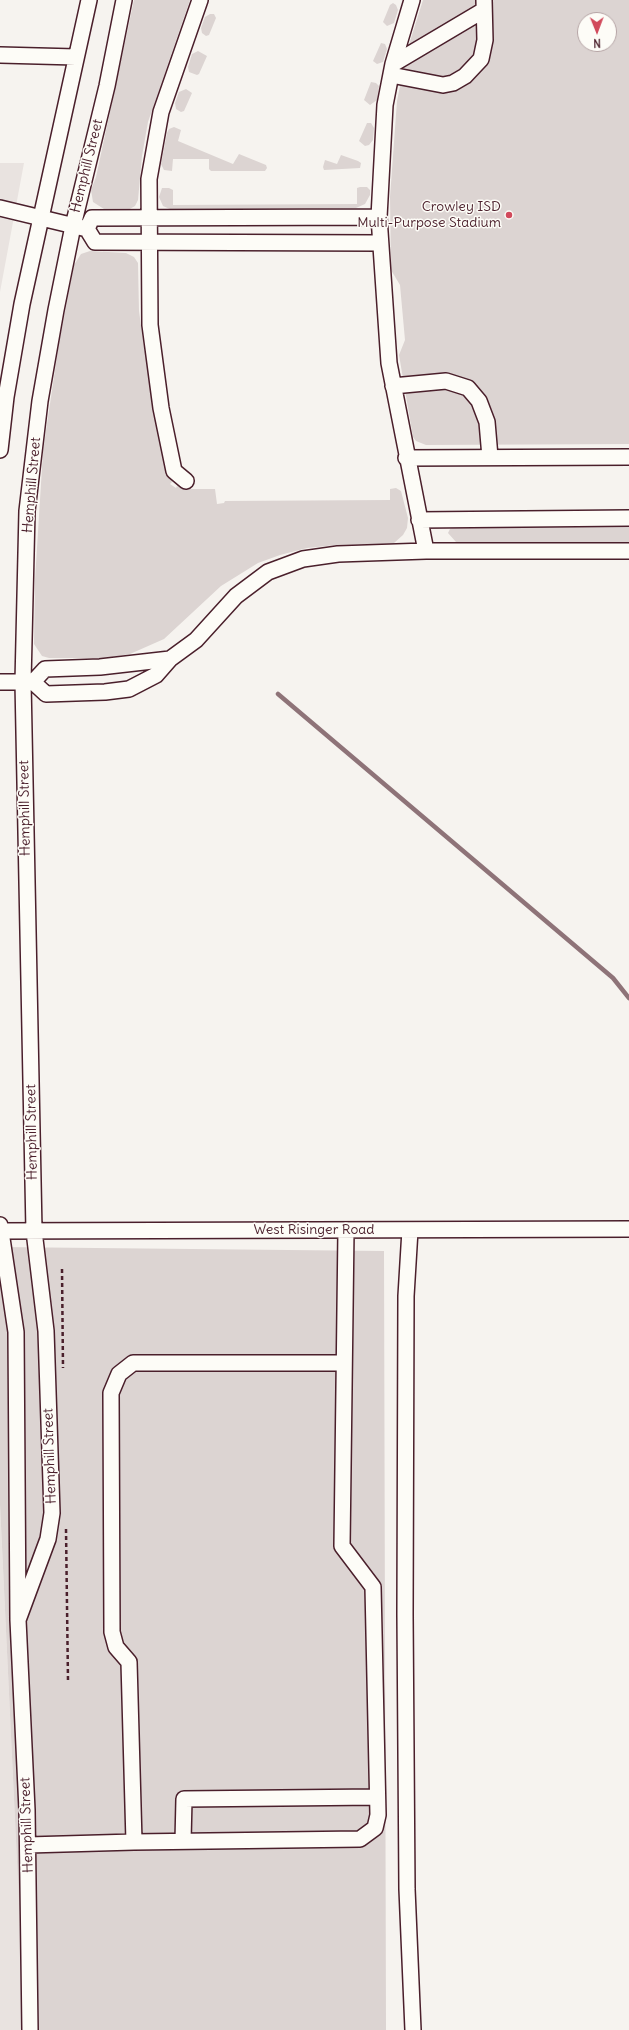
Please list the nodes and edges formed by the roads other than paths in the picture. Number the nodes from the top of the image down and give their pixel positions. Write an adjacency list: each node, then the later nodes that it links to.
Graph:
1 (89, 0): 7 (street)
2 (124, 0): 13 (street, Hemphill Street)
3 (200, 0): 12 (street)
4 (412, 0): 8 (street)
5 (484, 5): 8 (street); 8 (street)
6 (0, 55): 7 (street)
7 (76, 57): 11 (street)
8 (392, 70): 10 (street)
9 (0, 208): 11 (street)
10 (379, 217): 12 (street); 14 (street)
11 (39, 218): 13 (street); 17 (street)
12 (148, 218): 13 (street); 15 (street)
13 (80, 227): 15 (street); 28 (street, Hemphill Street)
14 (379, 243): 15 (street); 16 (street)
15 (150, 244): 21 (street)
16 (393, 386): 19 (street); 20 (street)
17 (0, 450)
18 (629, 457): 20 (street)
19 (406, 458): 20 (street); 23 (street)
20 (490, 458)
21 (186, 481)
22 (629, 518): 23 (street)
23 (419, 520): 24 (street)
24 (426, 551): 25 (street); 26 (street)
25 (629, 551)
26 (170, 659): 28 (street); 28 (street)
27 (0, 682): 28 (street)
28 (28, 682): 31 (street, Hemphill Street)
29 (0, 1226): 34 (street, Hemphill Street)
30 (629, 1229): 33 (street, West Risinger Road)
31 (34, 1230): 32 (street, West Risinger Road); 34 (street, West Risinger Road); 36 (street, Hemphill Street)
32 (346, 1230): 33 (street, West Risinger Road); 35 (street)
33 (410, 1230): 42 (street)
34 (0, 1231): 36 (street, Hemphill Street)
35 (344, 1363): 37 (street); 39 (street)
36 (18, 1620): 40 (street, Hemphill Street)
37 (377, 1797): 38 (street); 38 (street)
38 (183, 1841): 39 (street)
39 (134, 1842): 40 (street)
40 (28, 1845): 41 (street, Hemphill Street)
41 (30, 2030)
42 (413, 2030)

